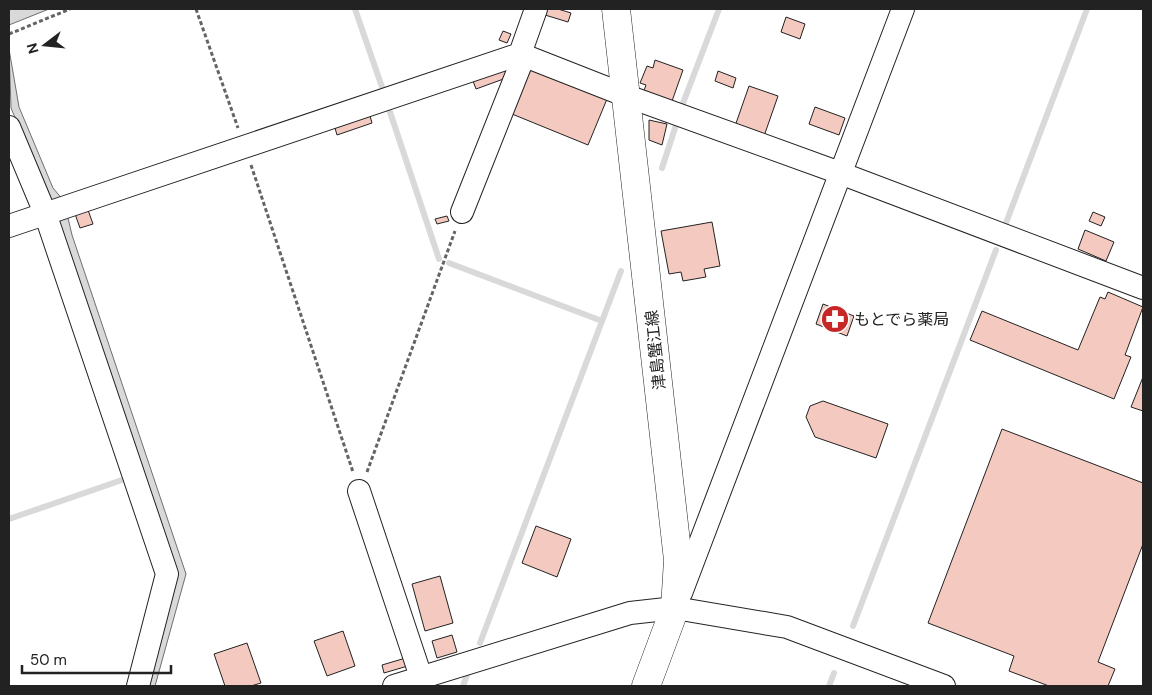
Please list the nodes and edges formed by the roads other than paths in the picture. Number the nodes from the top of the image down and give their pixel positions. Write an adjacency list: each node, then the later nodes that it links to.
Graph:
1 (536, 9): 4 (street)
2 (616, 9): 5 (main road, 津島蟹江線)
3 (903, 9): 7 (street)
4 (520, 54): 5 (street); 8 (street); 9 (street)
5 (627, 96): 7 (street); 13 (main road, 津島蟹江線)
6 (9, 127): 9 (street)
7 (840, 173): 11 (street); 13 (street)
8 (462, 212)
9 (48, 213): 10 (street); 15 (street)
10 (9, 226)
11 (1143, 288)
12 (359, 491): 14 (street)
13 (675, 608): 14 (street); 17 (main road, 津島蟹江線); 18 (street)
14 (421, 677): 16 (street)
15 (138, 686)
16 (394, 686)
17 (646, 686)
18 (944, 686)

